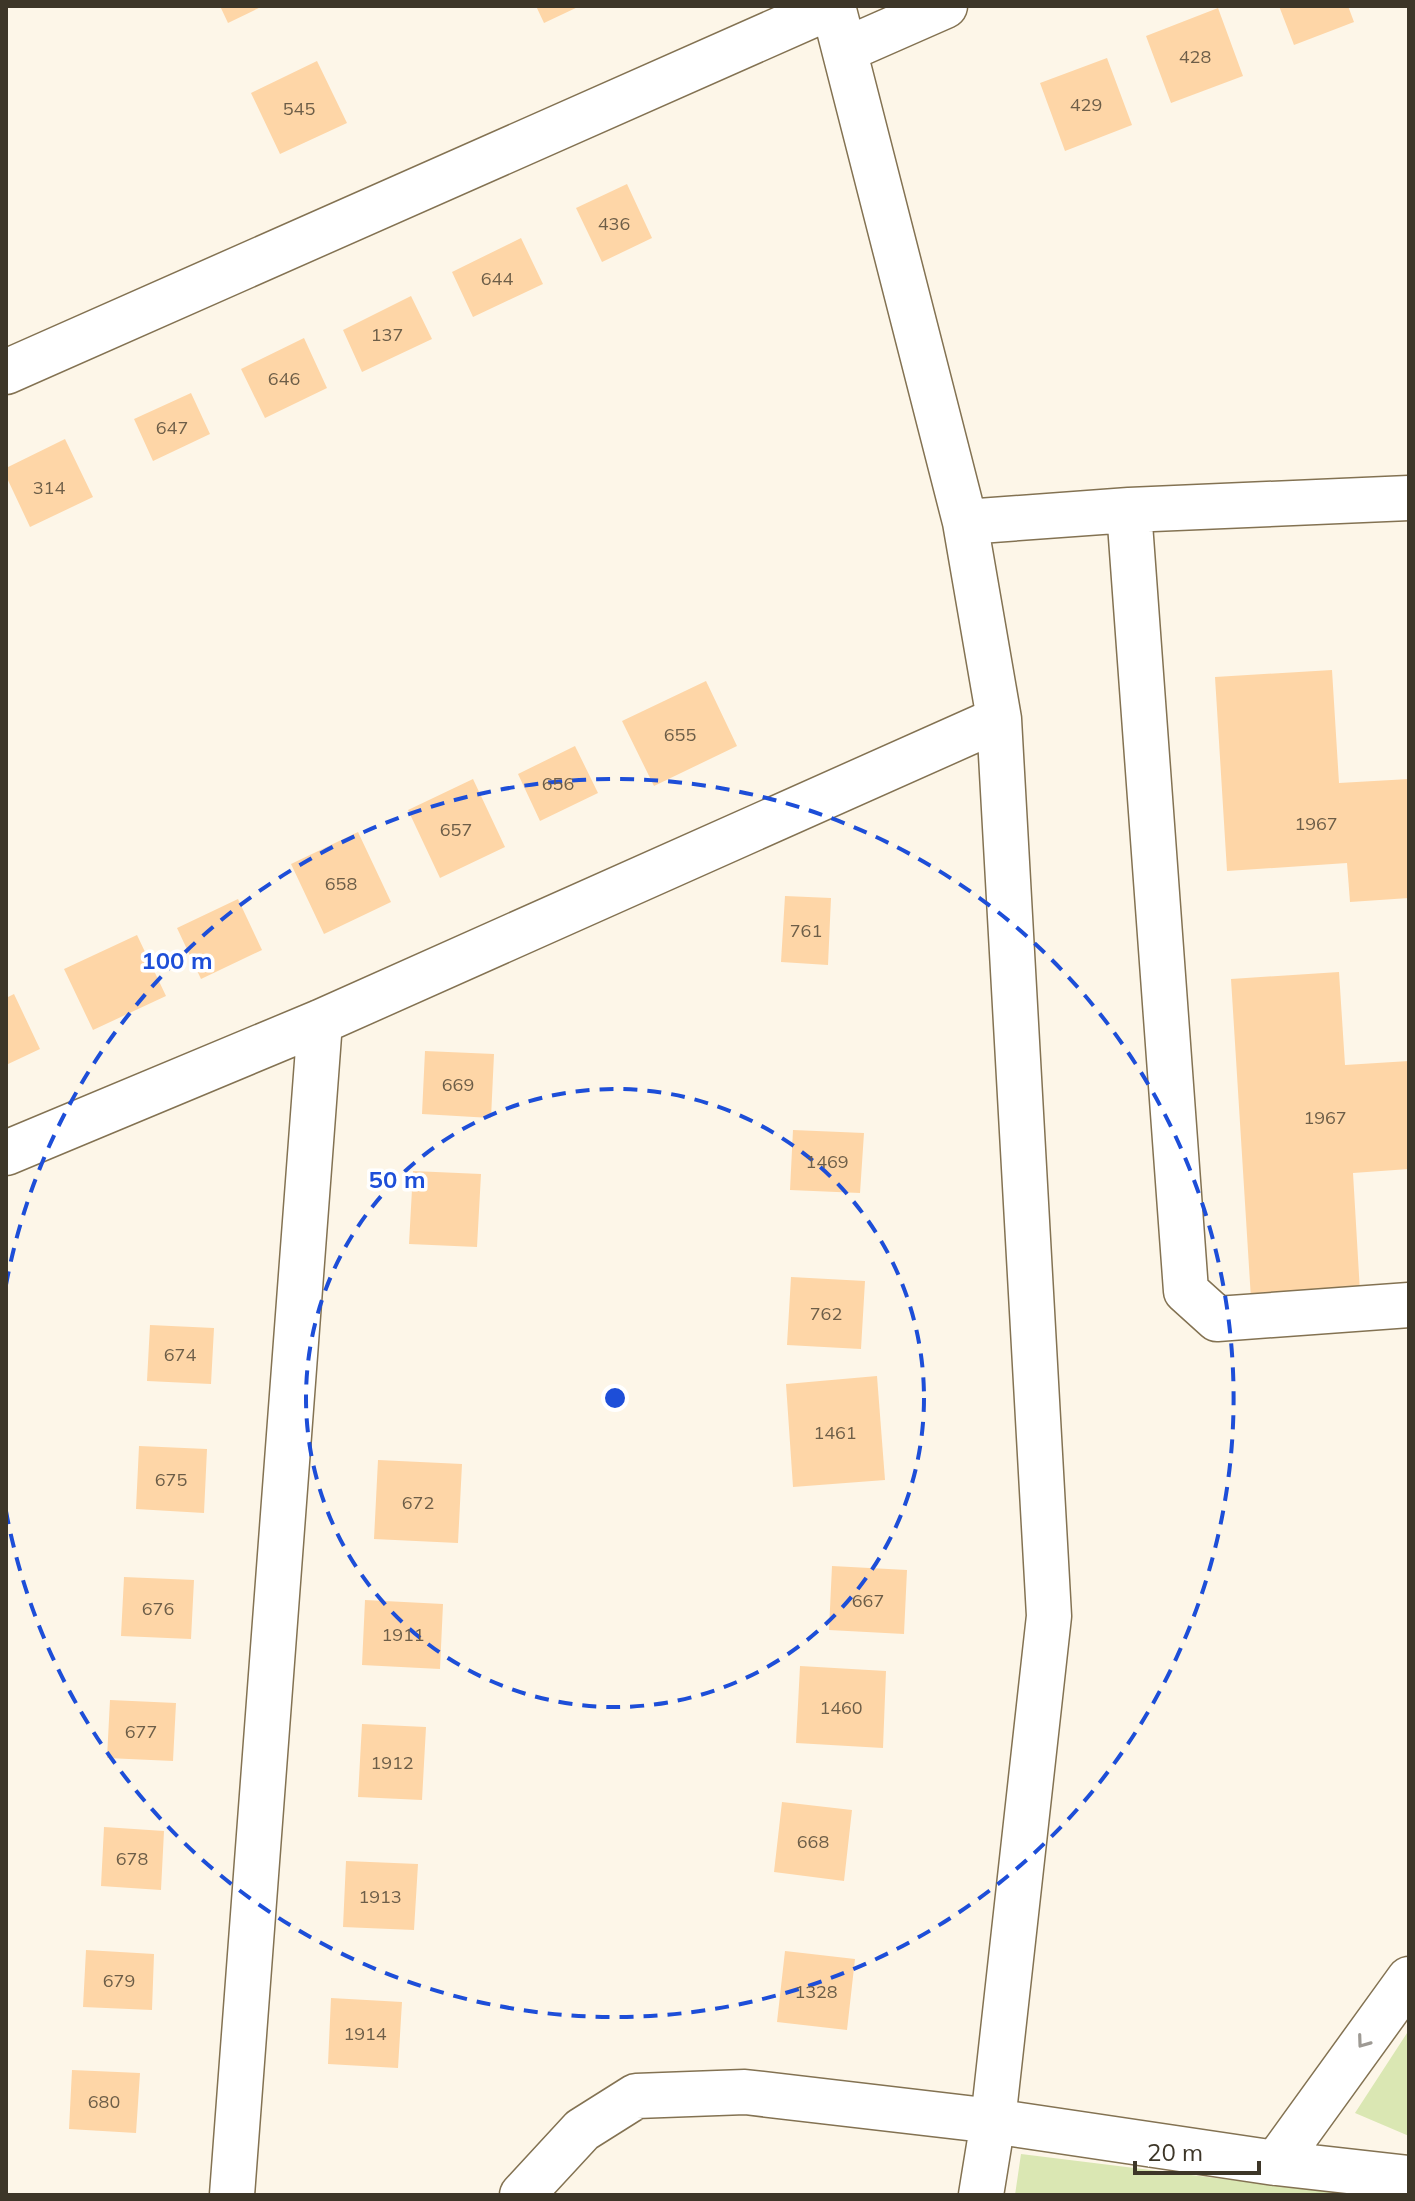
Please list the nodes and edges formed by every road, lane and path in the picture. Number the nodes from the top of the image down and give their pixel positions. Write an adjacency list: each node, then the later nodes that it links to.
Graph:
1 (833, 6): 3 (street); 4 (street)
2 (945, 6): 3 (street)
3 (845, 50): 7 (street)
4 (6, 372)
5 (1409, 498): 6 (street)
6 (1129, 510): 7 (street); 11 (street)
7 (965, 522): 8 (street)
8 (999, 719): 9 (street); 13 (street)
9 (320, 1022): 10 (street); 16 (street)
10 (6, 1153)
11 (1409, 1305)
12 (1409, 1979): 14 (street, one-way to 14)
13 (993, 2121): 14 (street); 17 (street); 18 (street)
14 (1276, 2163): 15 (street)
15 (1409, 2178)
16 (232, 2195)
17 (522, 2195)
18 (981, 2195)

